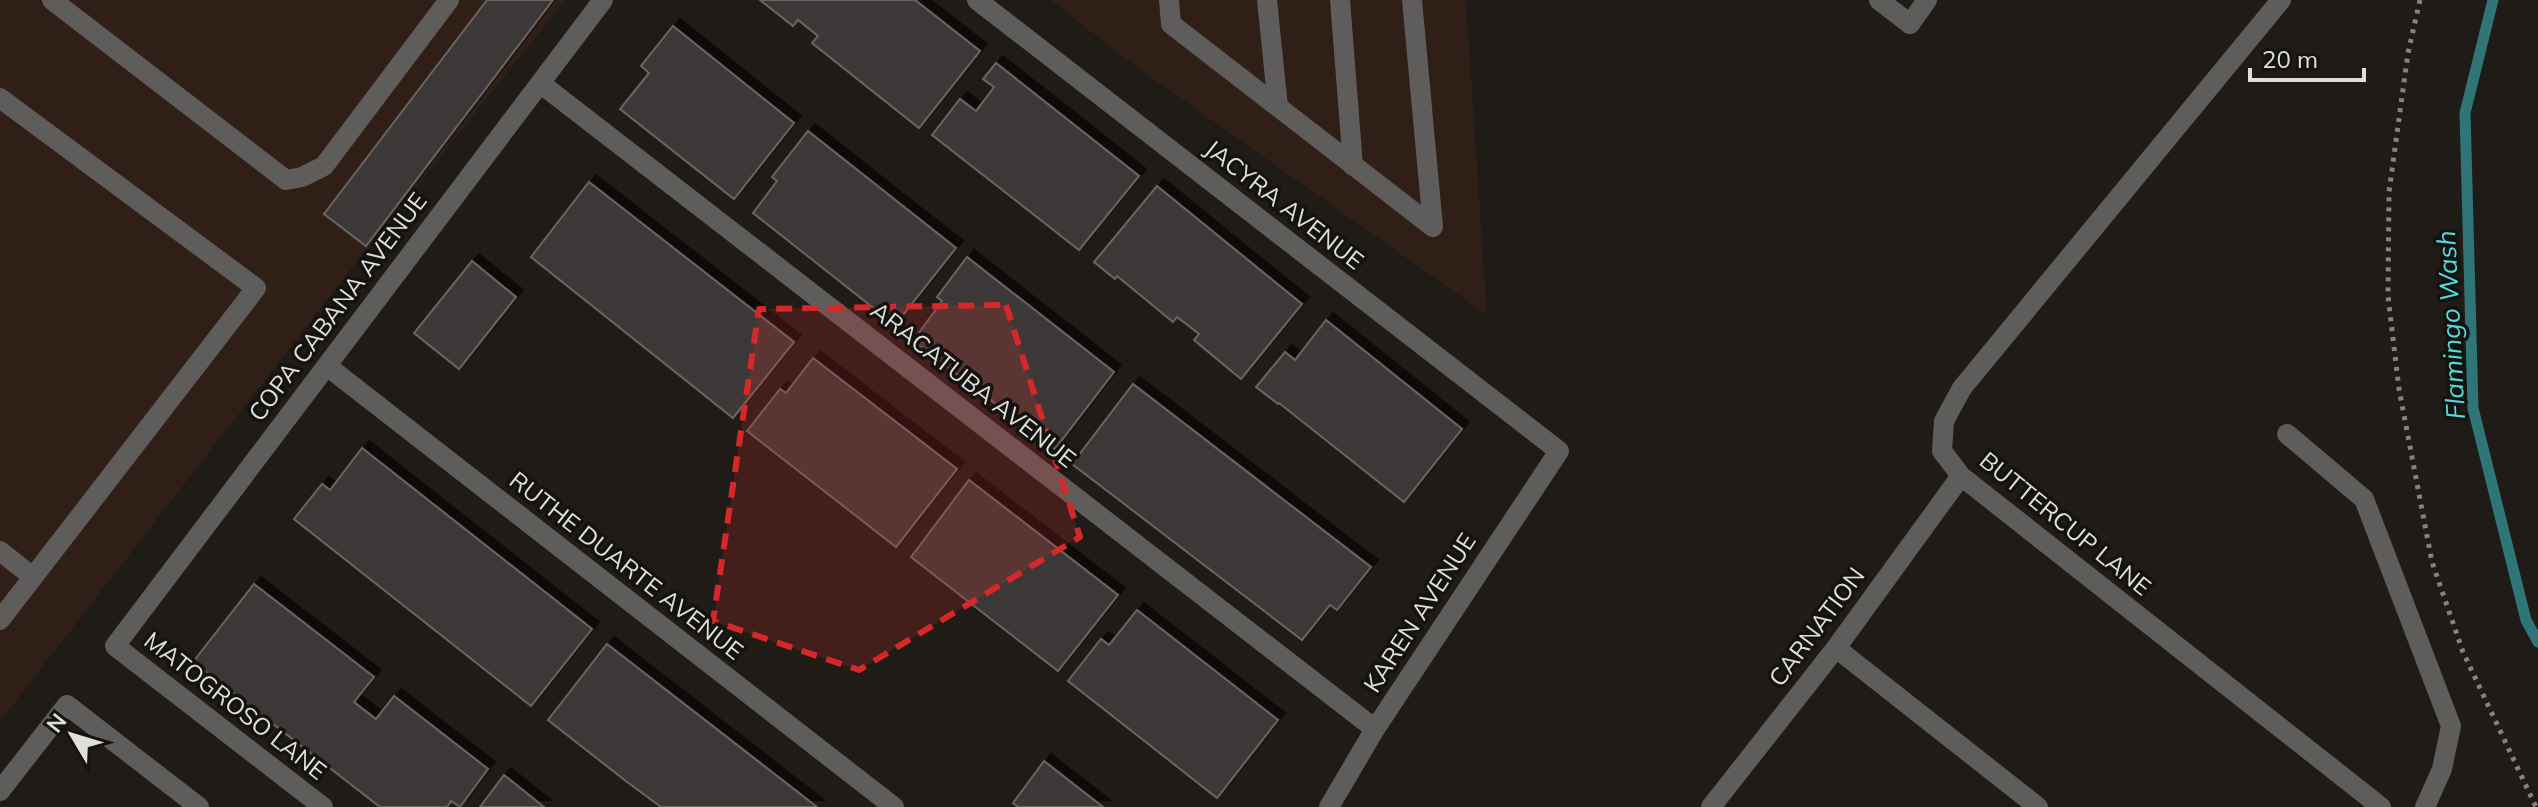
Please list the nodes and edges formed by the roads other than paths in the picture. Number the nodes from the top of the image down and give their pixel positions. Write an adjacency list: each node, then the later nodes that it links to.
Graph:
1 (52, 0): 2 (street)
2 (449, 0)
3 (603, 0): 12 (street, COPA CABANA AVENUE)
4 (977, 0): 18 (street, JACYRA AVENUE)
5 (1169, 0): 14 (street)
6 (1267, 0): 14 (street)
7 (1340, 0): 15 (street)
8 (1412, 0): 15 (street)
9 (1879, 0): 10 (street)
10 (1927, 0)
11 (2281, 0): 19 (street, BUTTERCUP LANE)
12 (540, 83): 16 (street, COPA CABANA AVENUE); 25 (street, ARACATUBA AVENUE)
13 (0, 98): 21 (street)
14 (1278, 107): 15 (street)
15 (1353, 166)
16 (327, 366): 23 (street, COPA CABANA AVENUE); 29 (street, RUTHE DUARTE AVENUE)
17 (2287, 434): 34 (street)
18 (1559, 451): 25 (street, KAREN AVENUE)
19 (1961, 476): 24 (street, CARNATION); 33 (street, BUTTERCUP LANE)
20 (0, 551): 21 (street)
21 (33, 577): 22 (street)
22 (0, 620)
23 (115, 646): 28 (street, MATOGROSO LANE)
24 (1836, 648): 31 (street, CARNATION); 32 (street)
25 (1375, 729): 30 (street, KAREN AVENUE)
26 (0, 791): 27 (street)
27 (199, 807)
28 (323, 807)
29 (894, 807)
30 (1329, 807)
31 (1711, 807)
32 (2038, 807)
33 (2381, 807)
34 (2425, 807)

